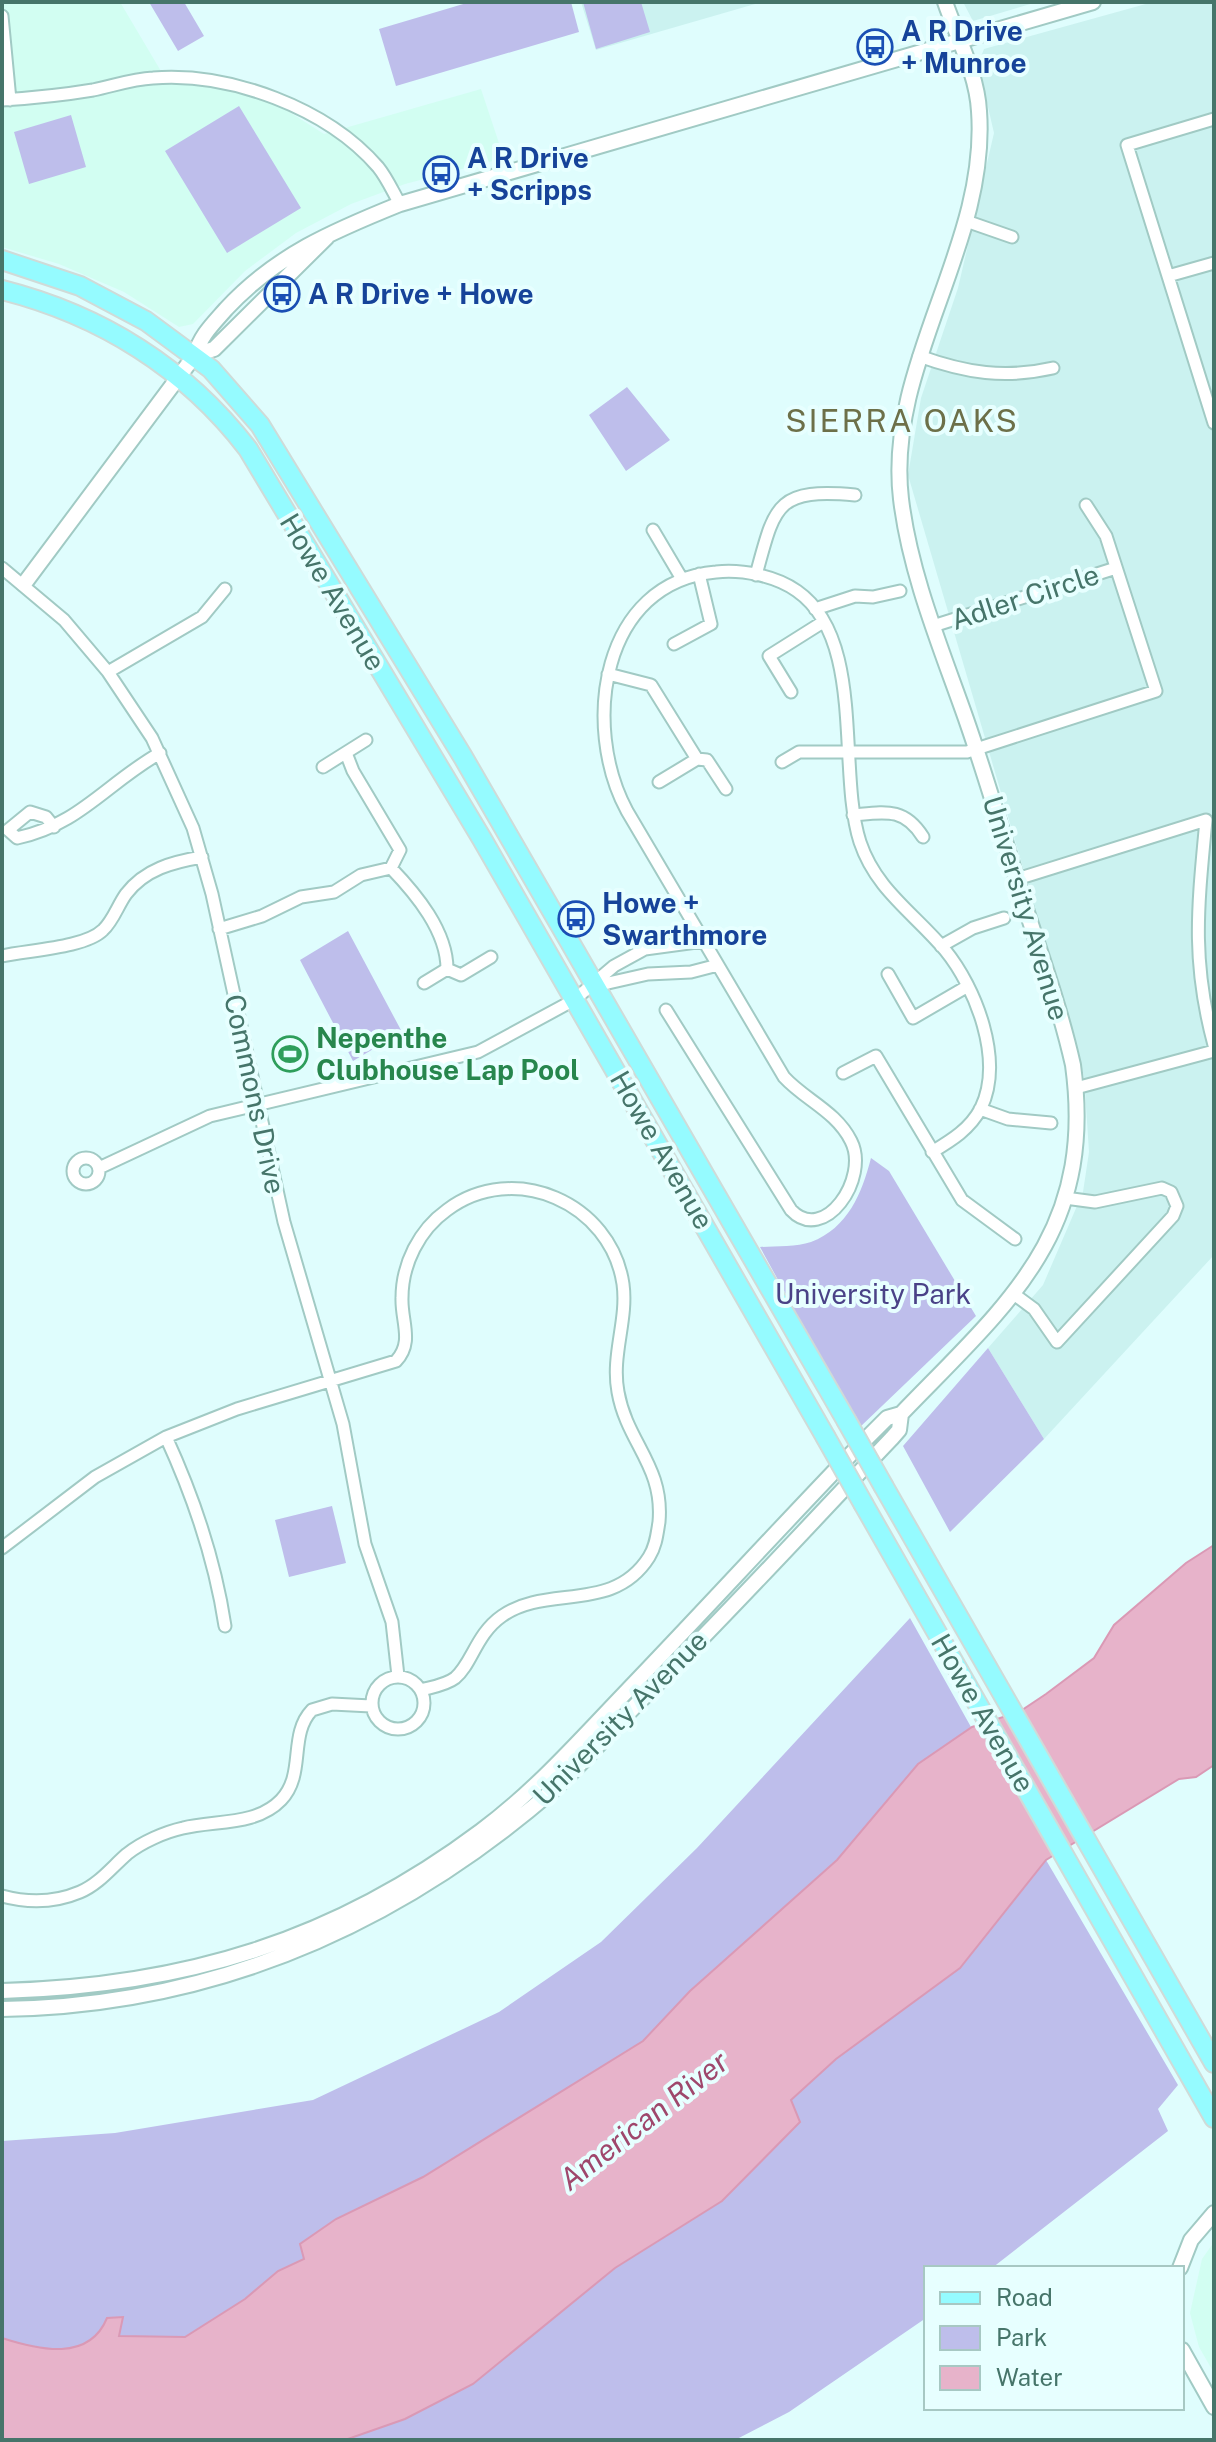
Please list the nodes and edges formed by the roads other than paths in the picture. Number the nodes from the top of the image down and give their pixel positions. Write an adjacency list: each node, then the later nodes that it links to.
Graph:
1 (945, 2): 4 (street, University Avenue)
2 (1093, 2): 4 (street)
3 (2, 16): 5 (street)
4 (958, 42): 7 (street); 8 (street, University Avenue)
5 (6, 100): 7 (street)
6 (1214, 119): 12 (street)
7 (400, 204): 14 (street)
8 (966, 221): 9 (street); 15 (street, University Avenue)
9 (1012, 237)
10 (2, 260): 14 (main road, Howe Avenue)
11 (1214, 263): 12 (street)
12 (1168, 276): 18 (street)
13 (2, 290): 17 (main road, Howe Avenue)
14 (195, 355): 17 (street); 63 (main road, Howe Avenue)
15 (919, 356): 16 (street); 32 (street, University Avenue)
16 (1053, 368)
17 (179, 376): 27 (street); 65 (main road, Howe Avenue)
18 (1214, 423)
19 (855, 495): 25 (street)
20 (1086, 505): 23 (street, Adler Circle)
21 (653, 530): 26 (street)
22 (2, 568): 27 (street, Commons Drive)
23 (1116, 568): 32 (street, Adler Circle); 38 (street, Adler Circle)
24 (699, 574): 25 (street); 26 (street); 33 (street)
25 (756, 575): 30 (street)
26 (682, 579): 35 (street)
27 (24, 584): 34 (street, Commons Drive)
28 (225, 589): 34 (street)
29 (900, 591): 30 (street)
30 (815, 609): 31 (street)
31 (823, 622): 36 (street); 41 (street)
32 (933, 626): 38 (street, University Avenue)
33 (674, 644)
34 (108, 672): 39 (street, Commons Drive)
35 (608, 674): 42 (street); 55 (street)
36 (791, 692)
37 (366, 740): 40 (street)
38 (976, 749): 41 (street); 52 (street, University Avenue)
39 (160, 753): 48 (street); 50 (street, Commons Drive)
40 (346, 753): 44 (street); 51 (street)
41 (848, 753): 43 (street); 47 (street)
42 (697, 759): 45 (street); 46 (street)
43 (782, 762)
44 (323, 767)
45 (659, 782)
46 (726, 789)
47 (853, 815): 49 (street); 56 (street)
48 (54, 827)
49 (923, 837)
50 (202, 857): 54 (street, Commons Drive); 57 (street)
51 (391, 868): 54 (street); 60 (street)
52 (1017, 879): 67 (street); 70 (street, University Avenue)
53 (1004, 918): 56 (street)
54 (219, 929): 71 (street, Commons Drive)
55 (704, 941): 59 (street); 63 (street)
56 (941, 946): 64 (street)
57 (2, 956)
58 (491, 957): 60 (street)
59 (718, 965): 63 (street); 66 (street)
60 (447, 969): 62 (street)
61 (888, 974): 64 (street)
62 (424, 983)
63 (595, 986): 65 (street); 90 (main road, Howe Avenue, bridge)
64 (968, 986): 72 (street)
65 (574, 1000): 71 (street); 91 (main road, Howe Avenue, bridge)
66 (666, 1010)
67 (1214, 1045)
68 (1214, 1051): 70 (street)
69 (843, 1073): 74 (street)
70 (1076, 1088): 76 (street, University Avenue)
71 (258, 1105): 75 (street); 79 (street, Commons Drive)
72 (980, 1109): 73 (street); 74 (street)
73 (1051, 1123)
74 (932, 1152): 77 (street)
75 (99, 1168)
76 (1065, 1198): 78 (street, University Avenue); 78 (street)
77 (1015, 1239)
78 (1015, 1295): 80 (street, University Avenue)
79 (332, 1382): 81 (street); 84 (street, Commons Drive); 85 (street)
80 (901, 1414): 88 (street, University Avenue); 89 (street, University Avenue)
81 (166, 1437): 82 (street); 83 (street)
82 (2, 1548)
83 (225, 1626)
84 (398, 1676): 85 (street); 86 (street)
85 (421, 1690): 86 (street)
86 (371, 1706): 87 (street)
87 (2, 1896)
88 (2, 1991)
89 (2, 2009)
90 (1214, 2063)
91 (1214, 2118)
92 (1214, 2213): 93 (street)
93 (1181, 2266)
94 (1184, 2354): 95 (street)
95 (1214, 2407)

